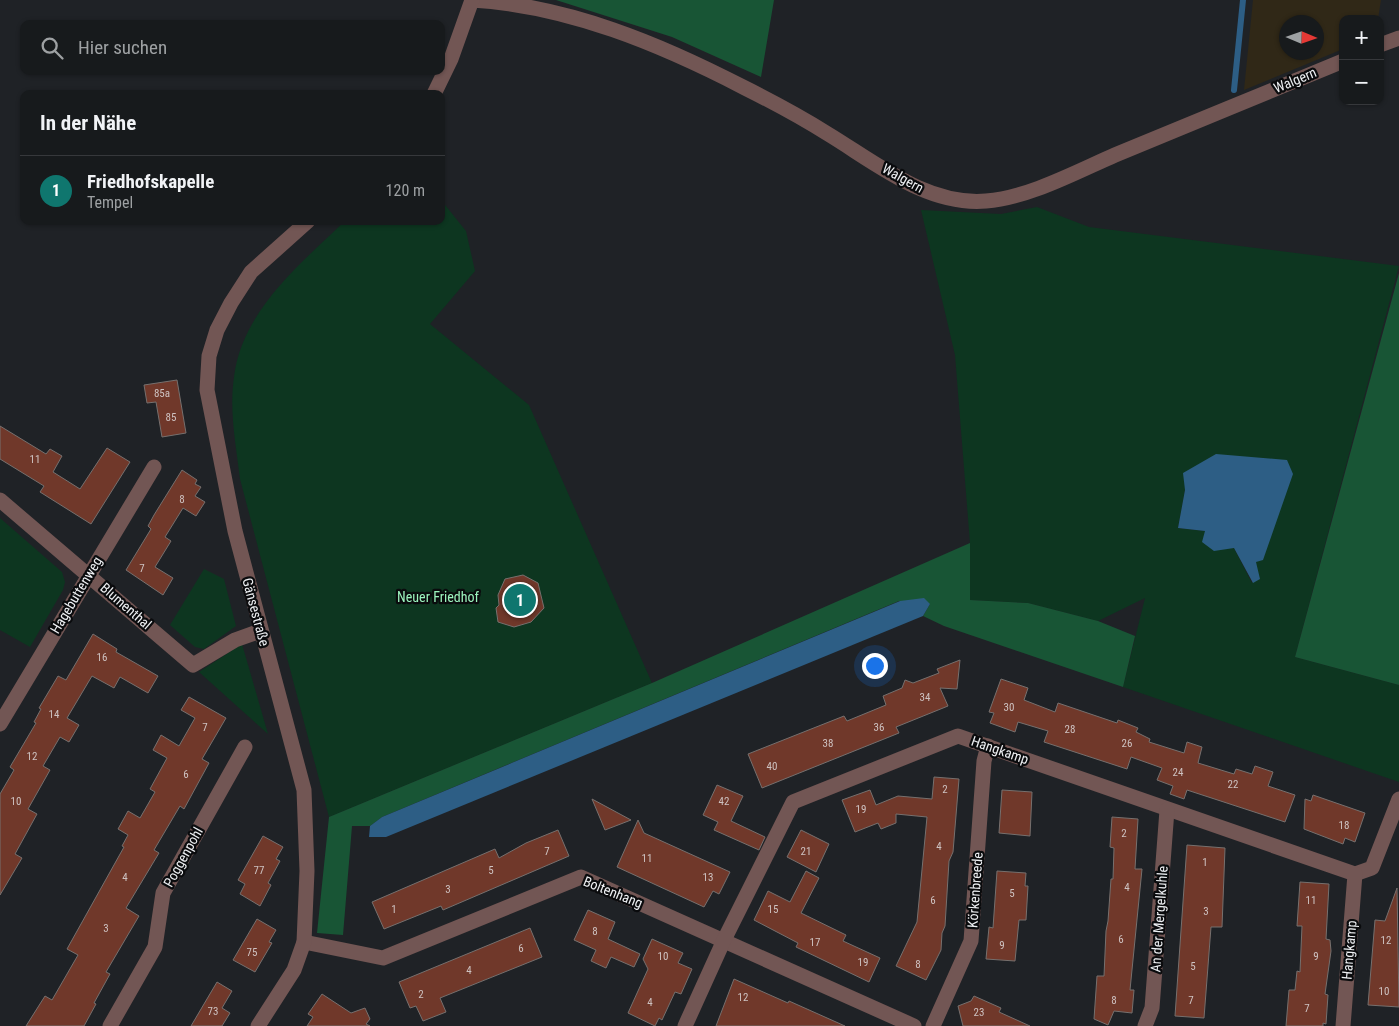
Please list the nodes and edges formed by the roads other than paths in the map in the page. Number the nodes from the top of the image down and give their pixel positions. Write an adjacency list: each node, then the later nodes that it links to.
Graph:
1 (472, 0): 4 (street, Walgern); 5 (street)
2 (1399, 38): 3 (street)
3 (1384, 44)
4 (1339, 63)
5 (445, 71)
6 (443, 75): 7 (street)
7 (436, 90)
8 (304, 225): 12 (street, Gänsestraße)
9 (154, 467): 11 (street, Hagebuttenweg)
10 (0, 500): 11 (street, Blumenthal)
11 (88, 574): 12 (street, Blumenthal); 13 (street, Hagebuttenweg)
12 (260, 631): 20 (street, Gänsestraße)
13 (0, 724)
14 (988, 746): 17 (street, Hangkamp); 19 (street, Hangkamp); 25 (street, Körkenbreede)
15 (245, 747): 21 (street, Poggenpohl)
16 (1399, 798): 18 (street)
17 (1167, 810): 18 (street, Hangkamp); 26 (street, An der Mergelkuhle)
18 (1354, 874): 27 (street, Hangkamp)
19 (724, 940): 20 (street, Boltenhang); 23 (street, Hangkamp); 24 (street, Boltenhang)
20 (304, 942): 22 (street, Gänsestraße)
21 (110, 1026)
22 (258, 1026)
23 (685, 1026)
24 (914, 1026)
25 (933, 1026)
26 (1145, 1026)
27 (1342, 1026)

